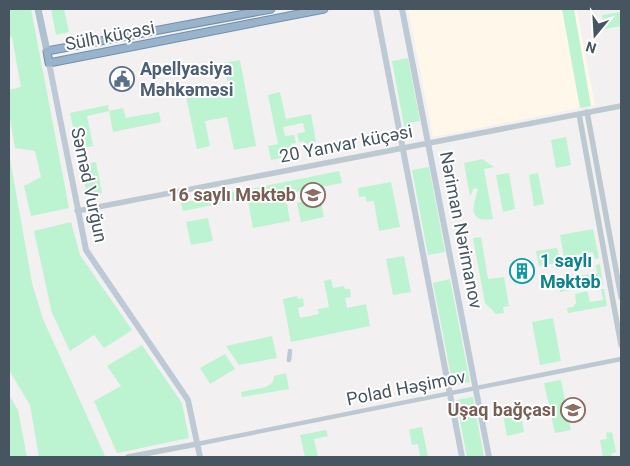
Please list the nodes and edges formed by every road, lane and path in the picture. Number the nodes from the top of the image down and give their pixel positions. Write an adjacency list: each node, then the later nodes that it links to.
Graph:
1 (38, 9): 8 (main road, Səməd Vurğun)
2 (271, 9): 6 (highway, Sülh küçəsi)
3 (324, 9): 7 (highway, Sülh küçəsi)
4 (376, 9): 14 (main road)
5 (402, 9): 13 (main road, Nəriman Nərimanov)
6 (197, 23): 7 (highway); 8 (highway, Sülh küçəsi)
7 (200, 33): 9 (highway, Sülh küçəsi)
8 (47, 51): 9 (highway, Səməd Vurğun)
9 (49, 63): 15 (main road, Səməd Vurğun)
10 (621, 106): 11 (street, 20 Yanvar küçəsi)
11 (588, 112): 12 (street, 20 Yanvar küçəsi); 16 (street)
12 (578, 114): 13 (street, 20 Yanvar küçəsi); 17 (street)
13 (429, 143): 14 (street, 20 Yanvar küçəsi); 21 (main road, Nəriman Nərimanov)
14 (403, 148): 15 (street, 20 Yanvar küçəsi); 22 (main road)
15 (77, 211): 23 (main road, Səməd Vurğun)
16 (621, 297)
17 (621, 345)
18 (290, 351): 20 (street)
19 (621, 359): 21 (street, Polad Həşimov)
20 (289, 360)
21 (475, 388): 22 (street, Polad Həşimov); 27 (main road, Nəriman Nərimanov)
22 (449, 393): 23 (street, Polad Həşimov); 26 (main road)
23 (197, 444): 24 (street); 25 (main road, Səməd Vurğun)
24 (128, 457)
25 (200, 457)
26 (462, 457)
27 (489, 457)

